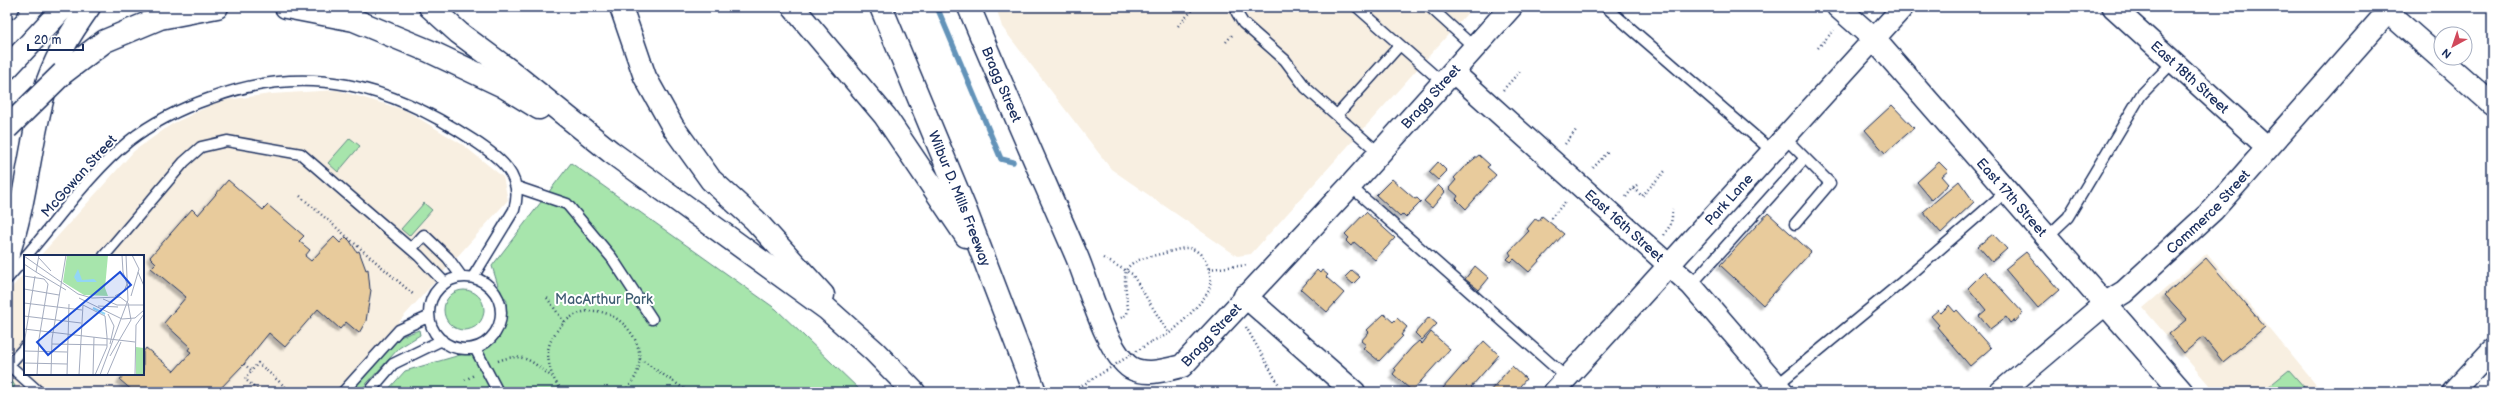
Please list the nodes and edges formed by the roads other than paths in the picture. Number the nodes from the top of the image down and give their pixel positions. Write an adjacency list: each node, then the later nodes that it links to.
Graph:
1 (64, 7): 23 (main road)
2 (89, 7): 41 (main road)
3 (217, 7): 27 (main road, bridge)
4 (286, 7): 30 (main road)
5 (430, 7): 30 (main road)
6 (621, 7): 58 (main road)
7 (792, 7): 43 (main road)
8 (881, 7): 43 (main road, Wilbur D. Mills Freeway)
9 (969, 7): 50 (main road, Bragg Street)
10 (1239, 7): 26 (lane)
11 (1357, 7): 20 (lane)
12 (1430, 7): 21 (lane)
13 (1511, 7): 21 (main road, Bragg Street)
14 (1606, 7): 28 (lane)
15 (1903, 7): 19 (street, Park Lane)
16 (2113, 7): 22 (street, East 18th Street)
17 (2387, 9): 25 (street); 29 (main road, Commerce Street)
18 (1839, 16): 19 (main road, East 17th Street)
19 (1874, 39): 28 (street, Park Lane); 35 (main road, East 17th Street)
20 (1400, 45): 24 (lane); 26 (lane)
21 (1475, 48): 24 (main road, Bragg Street)
22 (2174, 61): 29 (street, East 18th Street); 37 (lane)
23 (7, 68)
24 (1448, 78): 31 (main road, Bragg Street); 44 (street, East 16th Street)
25 (2492, 104)
26 (1337, 115): 31 (lane)
27 (7, 128)
28 (1779, 144): 32 (lane); 44 (street, Park Lane)
29 (2267, 147): 51 (main road, Commerce Street)
30 (611, 152): 58 (main road)
31 (1379, 153): 33 (main road, Bragg Street)
32 (1805, 158): 36 (lane); 49 (lane)
33 (1350, 186): 50 (main road, Bragg Street); 60 (lane)
34 (517, 187): 39 (lane, McGowan Street); 46 (lane); 53 (lane)
35 (2008, 190): 37 (main road, East 17th Street); 61 (lane)
36 (1795, 224)
37 (2048, 236): 51 (main road, East 17th Street)
38 (411, 248): 40 (lane); 45 (lane); 48 (lane)
39 (28, 255)
40 (105, 255)
41 (7, 257)
42 (24, 259): 47 (lane, McGowan Street)
43 (984, 264): 67 (main road, Wilbur D. Mills Freeway)
44 (1669, 264): 49 (street, East 16th Street); 60 (street, Park Lane)
45 (461, 276): 46 (lane); 48 (lane)
46 (474, 277): 56 (lane)
47 (7, 279)
48 (445, 283): 52 (lane)
49 (1691, 285): 61 (street, East 16th Street)
50 (1245, 296): 68 (main road)
51 (2106, 303): 69 (main road, Commerce Street); 70 (main road, East 17th Street)
52 (428, 317): 54 (lane); 63 (lane)
53 (652, 319)
54 (442, 340): 56 (lane); 64 (lane)
55 (24, 348): 59 (lane)
56 (475, 348): 65 (lane)
57 (2492, 350): 71 (street)
58 (874, 351): 66 (main road)
59 (8, 366): 62 (lane)
60 (1561, 385)
61 (1780, 388)
62 (39, 392)
63 (343, 392)
64 (369, 392)
65 (498, 392)
66 (914, 392)
67 (1035, 392)
68 (1354, 392)
69 (2001, 392)
70 (2182, 392)
71 (2453, 392)

